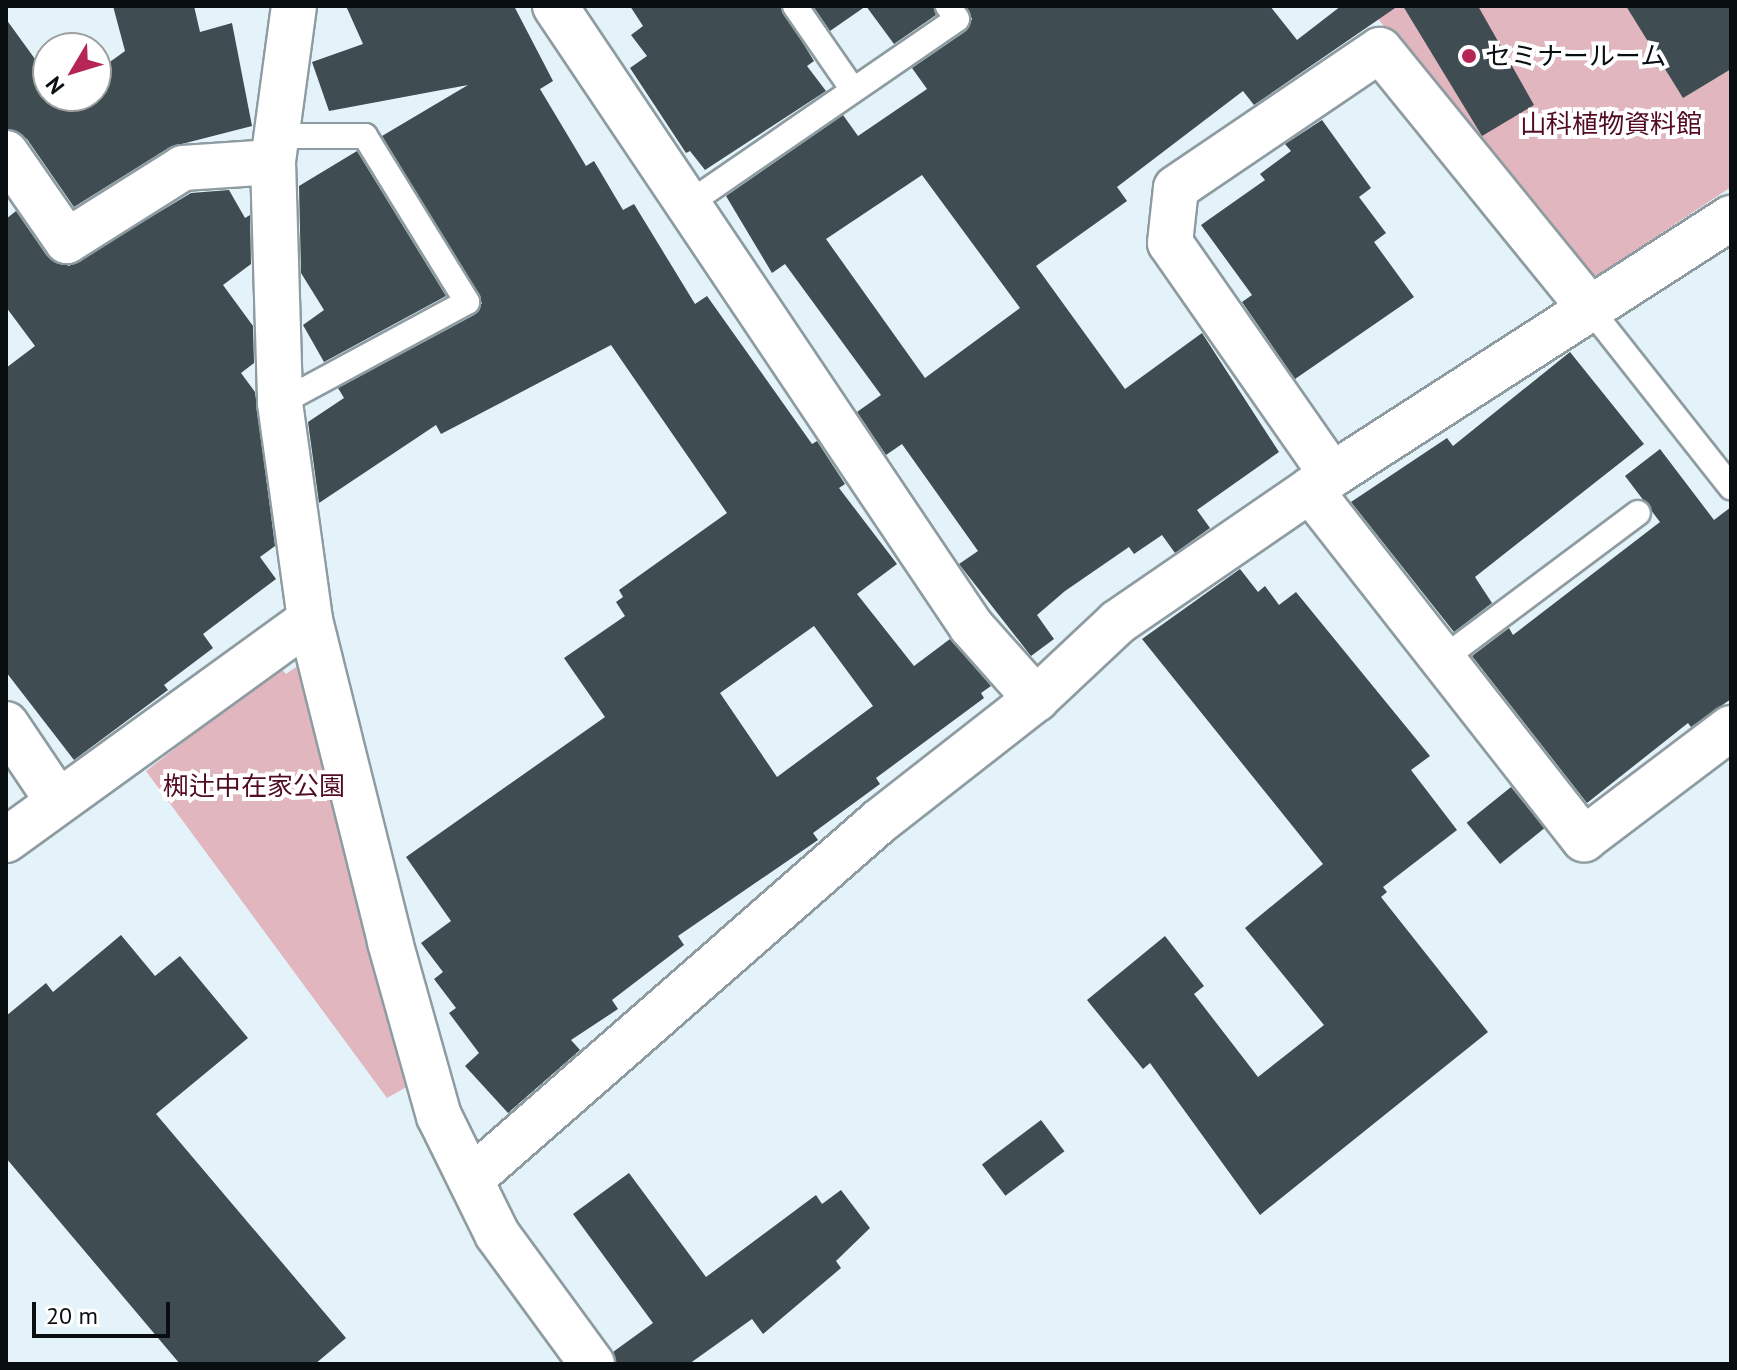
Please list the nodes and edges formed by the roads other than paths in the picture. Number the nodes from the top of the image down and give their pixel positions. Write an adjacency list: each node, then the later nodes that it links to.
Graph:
1 (294, 6): 6 (street)
2 (555, 6): 8 (street)
3 (795, 6): 5 (lane)
4 (948, 6): 5 (lane)
5 (851, 87): 8 (lane)
6 (275, 149): 7 (street); 11 (street); 11 (lane)
7 (6, 153)
8 (688, 204): 17 (street)
9 (1731, 218): 10 (street)
10 (1591, 310): 12 (street); 12 (street); 13 (lane)
11 (280, 403): 15 (street)
12 (1321, 483): 16 (street); 17 (street)
13 (1731, 487)
14 (1638, 513): 16 (lane)
15 (310, 620): 20 (street); 22 (street)
16 (1444, 658): 19 (street)
17 (1036, 699): 22 (street)
18 (6, 724): 20 (street)
19 (1731, 728)
20 (57, 800): 21 (street)
21 (6, 840)
22 (471, 1179): 23 (street)
23 (592, 1364)

